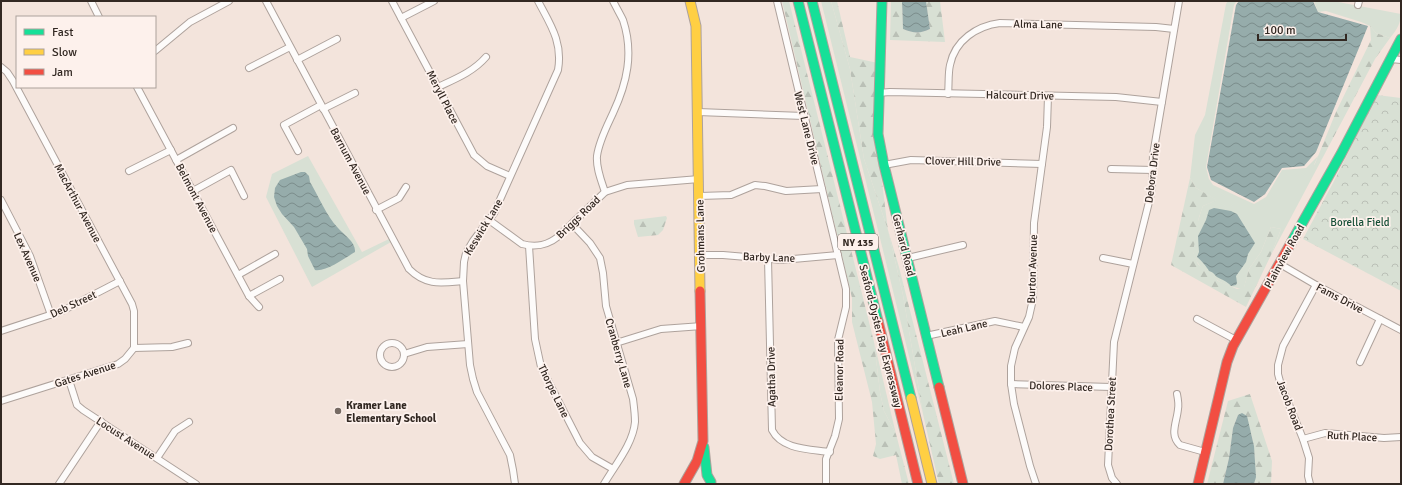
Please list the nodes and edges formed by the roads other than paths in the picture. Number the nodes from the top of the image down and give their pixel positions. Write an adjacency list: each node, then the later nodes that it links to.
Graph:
1 (91, 1): 14 (street)
2 (228, 1): 20 (street)
3 (266, 1): 19 (street, Barnum Avenue)
4 (392, 1): 15 (street, Meryll Place)
5 (434, 1): 15 (street)
6 (538, 1): 48 (street, Keswick Lane)
7 (613, 1): 53 (street)
8 (690, 1): 37 (main road, Grohmans Lane)
9 (777, 1): 38 (street, West Lane Drive)
10 (798, 1): 115 (main road, Seaford-Oyster Bay Expressway / NY 135)
11 (812, 1): 116 (main road, Seaford-Oyster Bay Expressway / NY 135)
12 (882, 1): 31 (main road, Gerhard Road)
13 (1179, 1): 16 (street, Debora Drive)
14 (98, 16)
15 (401, 18): 28 (street, Meryll Place)
16 (1174, 29): 33 (street, Alma Lane); 35 (street, Debora Drive)
17 (337, 39): 23 (street)
18 (1401, 39): 22 (main road, Plainview Road)
19 (290, 47): 23 (street, Barnum Avenue); 26 (street)
20 (156, 50)
21 (486, 58): 28 (street)
22 (1391, 59): 24 (street); 69 (main road, Plainview Road)
23 (297, 60): 36 (street, Barnum Avenue)
24 (1401, 60)
25 (1, 66): 27 (street, MacArthur Avenue)
26 (249, 68)
27 (16, 87)
28 (438, 87): 48 (street, Meryll Place)
29 (17, 88): 72 (street, MacArthur Avenue)
30 (138, 88): 40 (street, Belmont Avenue)
31 (878, 93): 33 (street, Halcourt Drive); 44 (main road, Gerhard Road)
32 (355, 94): 36 (street)
33 (948, 94): 34 (street, Halcourt Drive)
34 (1048, 96): 35 (street, Halcourt Drive); 43 (street, Burton Avenue)
35 (1162, 102): 46 (street, Debora Drive)
36 (322, 107): 41 (street); 57 (street, Barnum Avenue)
37 (698, 112): 38 (street); 49 (main road, Grohmans Lane)
38 (804, 116): 51 (street, West Lane Drive)
39 (233, 128): 42 (street)
40 (170, 150): 42 (street, Belmont Avenue); 47 (street)
41 (298, 151)
42 (176, 160): 52 (street, Belmont Avenue)
43 (1042, 164): 44 (street, Clover Hill Drive); 81 (street, Burton Avenue)
44 (884, 165): 65 (main road, Gerhard Road)
45 (1111, 169): 46 (street)
46 (1153, 170): 68 (street, Debora Drive)
47 (129, 171)
48 (510, 176): 58 (street, Keswick Lane)
49 (699, 179): 53 (street, Briggs Road); 55 (main road, Grohmans Lane)
50 (406, 187): 57 (street)
51 (822, 189): 55 (street); 64 (street, West Lane Drive)
52 (193, 191): 54 (street); 70 (street, Belmont Avenue)
53 (604, 192): 59 (street, Briggs Road)
54 (244, 196)
55 (700, 196): 63 (main road, Grohmans Lane)
56 (1, 200): 77 (street, Lex Avenue)
57 (376, 210): 73 (street, Barnum Avenue)
58 (489, 220): 61 (street); 73 (street, Keswick Lane)
59 (572, 224): 61 (street, Briggs Road); 88 (street, Cranberry Lane)
60 (963, 245): 65 (street)
61 (529, 246): 106 (street, Thorpe Lane)
62 (275, 254): 70 (street)
63 (701, 255): 67 (street, Barby Lane); 80 (main road, Grohmans Lane)
64 (838, 255): 67 (street, Barby Lane); 103 (street, Eleanor Road)
65 (908, 258): 84 (main road, Gerhard Road)
66 (1103, 258): 68 (street)
67 (768, 259): 103 (street, Agatha Drive)
68 (1133, 264): 86 (street, Debora Drive)
69 (1280, 264): 74 (street, Fams Drive); 85 (main road, Plainview Road)
70 (238, 275): 75 (street, Belmont Avenue)
71 (280, 279): 75 (street)
72 (120, 281): 77 (street, Deb Street); 90 (street, MacArthur Avenue)
73 (463, 281): 89 (street, Keswick Lane)
74 (1316, 285): 79 (street, Fams Drive); 101 (street, Jacob Road)
75 (249, 296): 76 (street, Belmont Avenue)
76 (259, 307)
77 (51, 315): 82 (street, Deb Street)
78 (1197, 319): 85 (street)
79 (1380, 319): 83 (street, Fams Drive); 92 (street)
80 (702, 326): 88 (street); 102 (main road, Grohmans Lane)
81 (1024, 327): 84 (street, Leah Lane); 94 (street, Burton Avenue)
82 (1, 330)
83 (1401, 330)
84 (926, 336): 117 (main road, Gerhard Road)
85 (1236, 340): 104 (main road, Plainview Road)
86 (1114, 342): 95 (street, Dorothea Street)
87 (188, 343): 90 (street)
88 (616, 343): 106 (street, Cranberry Lane)
89 (468, 344): 91 (street); 111 (street, Keswick Lane)
90 (134, 348): 93 (street, Gates Avenue)
91 (404, 354): 91 (street)
92 (1360, 362)
93 (69, 380): 97 (street, Gates Avenue); 98 (street, Locust Avenue)
94 (1011, 384): 95 (street, Dolores Place); 118 (street, Burton Avenue)
95 (1111, 387): 119 (street, Dorothea Street)
96 (1177, 394): 104 (street)
97 (1, 401)
98 (101, 421): 105 (street, Locust Avenue); 109 (street)
99 (188, 422): 105 (street)
100 (1401, 437): 101 (street, Ruth Place)
101 (1303, 439): 121 (street, Jacob Road)
102 (703, 441): 107 (main road, Grohmans Lane); 108 (main road)
103 (830, 452): 114 (street, Eleanor Road)
104 (1205, 452): 120 (main road, Plainview Road)
105 (157, 458): 110 (street, Locust Avenue)
106 (612, 469): 112 (street, Cranberry Lane)
107 (693, 471): 108 (main road); 113 (main road, Grohmans Lane)
108 (713, 483)
109 (59, 484)
110 (196, 484)
111 (514, 484)
112 (604, 484)
113 (684, 484)
114 (826, 484)
115 (918, 484)
116 (932, 484)
117 (963, 484)
118 (1036, 484)
119 (1117, 484)
120 (1198, 484)
121 (1310, 484)

